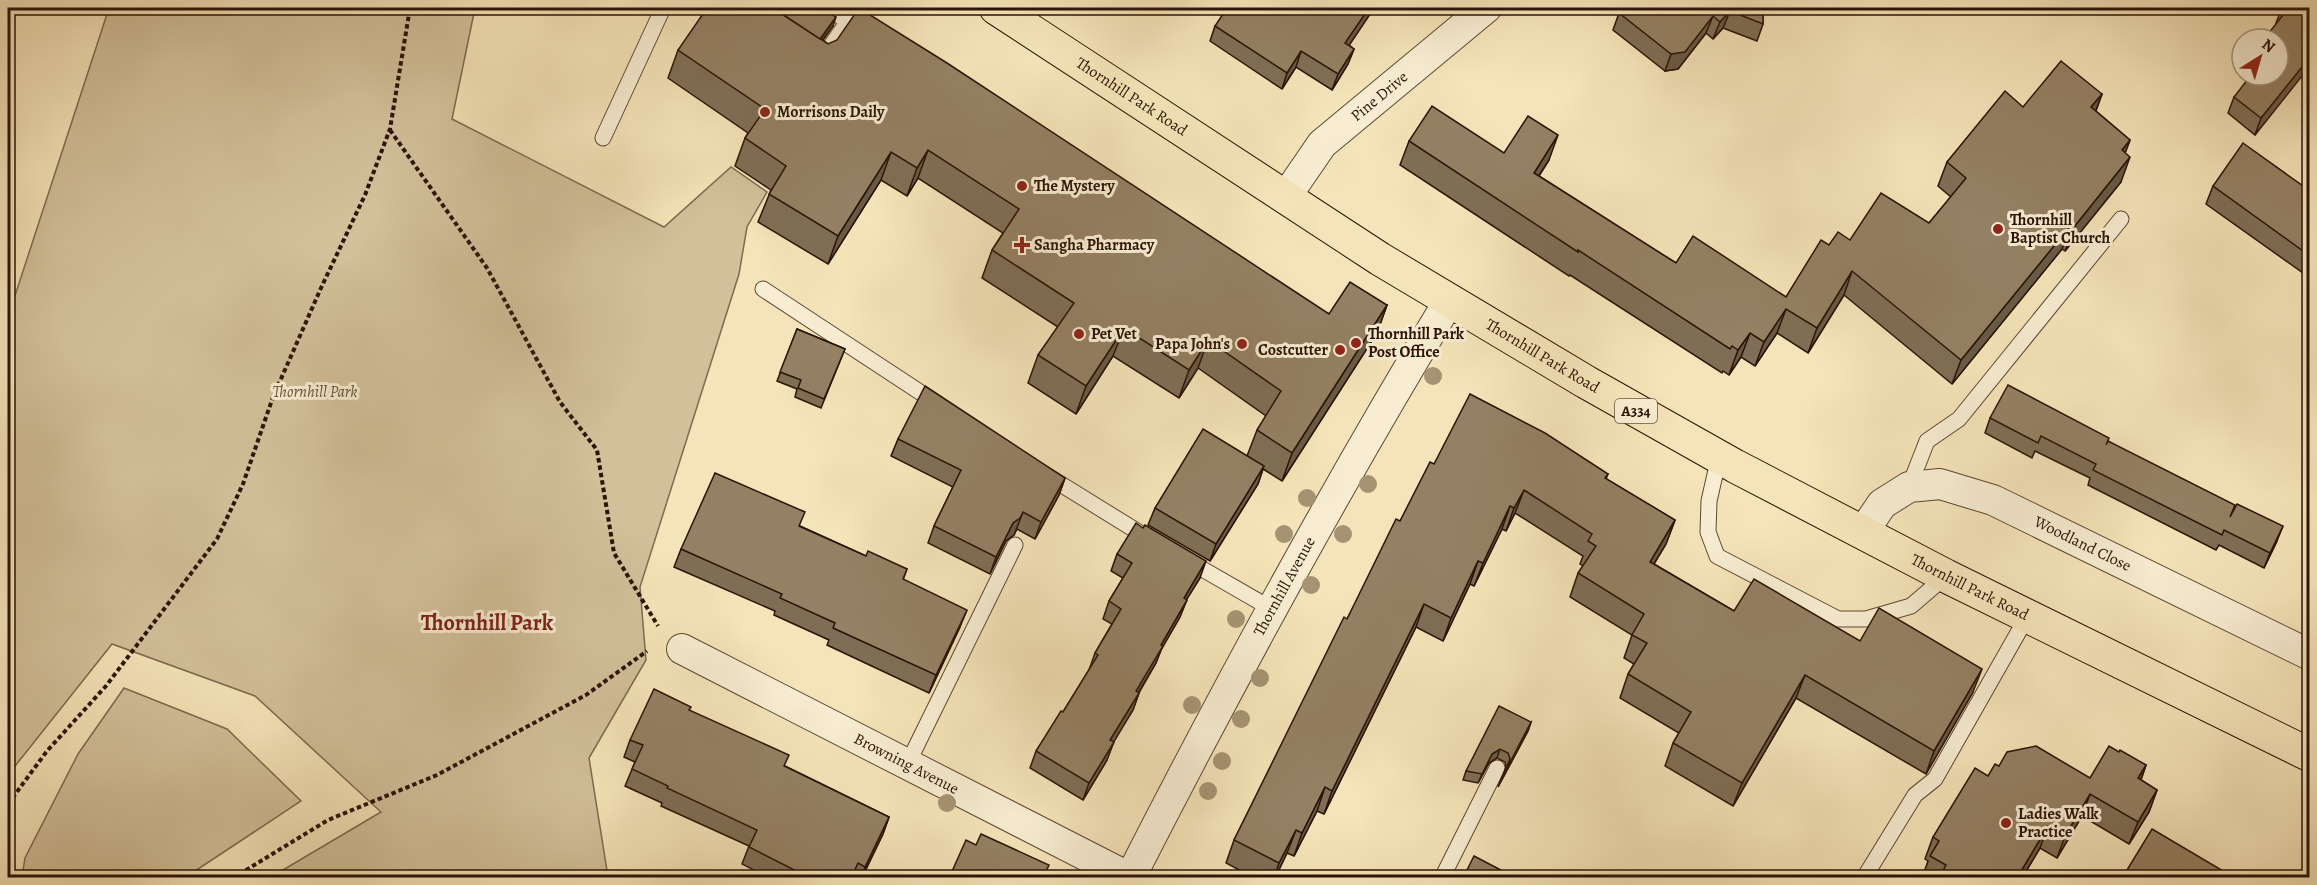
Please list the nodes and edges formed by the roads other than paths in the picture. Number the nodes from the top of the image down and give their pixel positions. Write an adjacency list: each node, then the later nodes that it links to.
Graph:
1 (663, 8): 8 (lane)
2 (828, 8): 6 (lane)
3 (857, 8): 6 (lane)
4 (996, 8): 9 (main road, Thornhill Park Road / A334)
5 (1486, 8): 9 (street, Pine Drive)
6 (848, 21): 7 (lane)
7 (810, 56)
8 (603, 138)
9 (1285, 198): 12 (main road, Thornhill Park Road / A334)
10 (2121, 219): 16 (lane)
11 (763, 289): 13 (lane)
12 (1449, 301): 14 (main road, Thornhill Park Road / A334); 20 (street, Thornhill Avenue)
13 (952, 413)
14 (1719, 457): 17 (main road, Thornhill Park Road / A334); 19 (lane)
15 (1032, 466): 20 (lane)
16 (1909, 487): 17 (street, Woodland Close); 23 (street, Woodland Close)
17 (1863, 532): 19 (main road, Thornhill Park Road / A334)
18 (1015, 545): 25 (lane)
19 (1946, 576): 21 (main road, Thornhill Park Road / A334)
20 (1270, 608): 27 (street, Thornhill Avenue)
21 (2027, 617): 24 (main road, Thornhill Park Road / A334); 29 (lane)
22 (674, 644): 25 (street, Browning Avenue)
23 (2310, 655)
24 (2310, 755)
25 (907, 765): 27 (street, Browning Avenue)
26 (1497, 768): 28 (lane)
27 (1130, 878)
28 (1442, 878)
29 (1864, 878)

